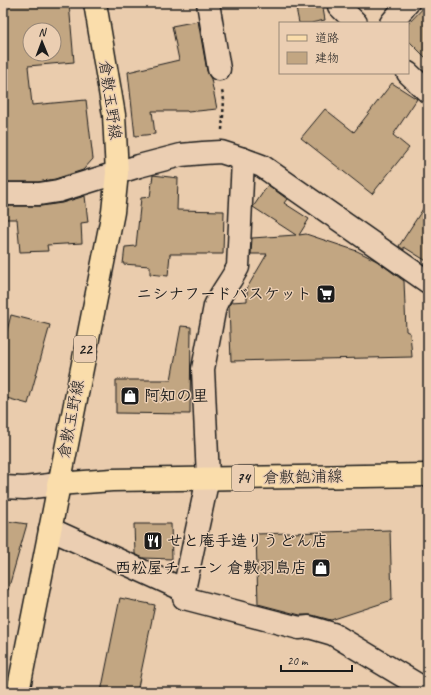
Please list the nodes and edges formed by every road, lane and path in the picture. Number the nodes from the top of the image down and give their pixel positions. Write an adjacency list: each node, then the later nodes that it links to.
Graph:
1 (95, 3): 12 (main road, 倉敷玉野線 / 22)
2 (208, 3): 7 (street)
3 (339, 3): 5 (street)
4 (408, 3): 6 (street)
5 (355, 22)
6 (392, 22)
7 (218, 69): 10 (path)
8 (409, 74): 9 (street)
9 (428, 92)
10 (221, 152): 11 (street); 12 (street)
11 (243, 159): 14 (street); 16 (street)
12 (117, 173): 13 (street); 17 (main road, 倉敷玉野線 / 22)
13 (3, 194)
14 (428, 282)
15 (428, 475): 16 (main road, 倉敷飽浦線 / 74)
16 (208, 478): 17 (main road, 倉敷飽浦線 / 74); 20 (street)
17 (58, 484): 18 (street); 19 (main road, 倉敷玉野線 / 22)
18 (3, 487)
19 (50, 529): 20 (street); 22 (main road, 倉敷玉野線 / 22)
20 (184, 590): 21 (street)
21 (428, 691)
22 (18, 692)

